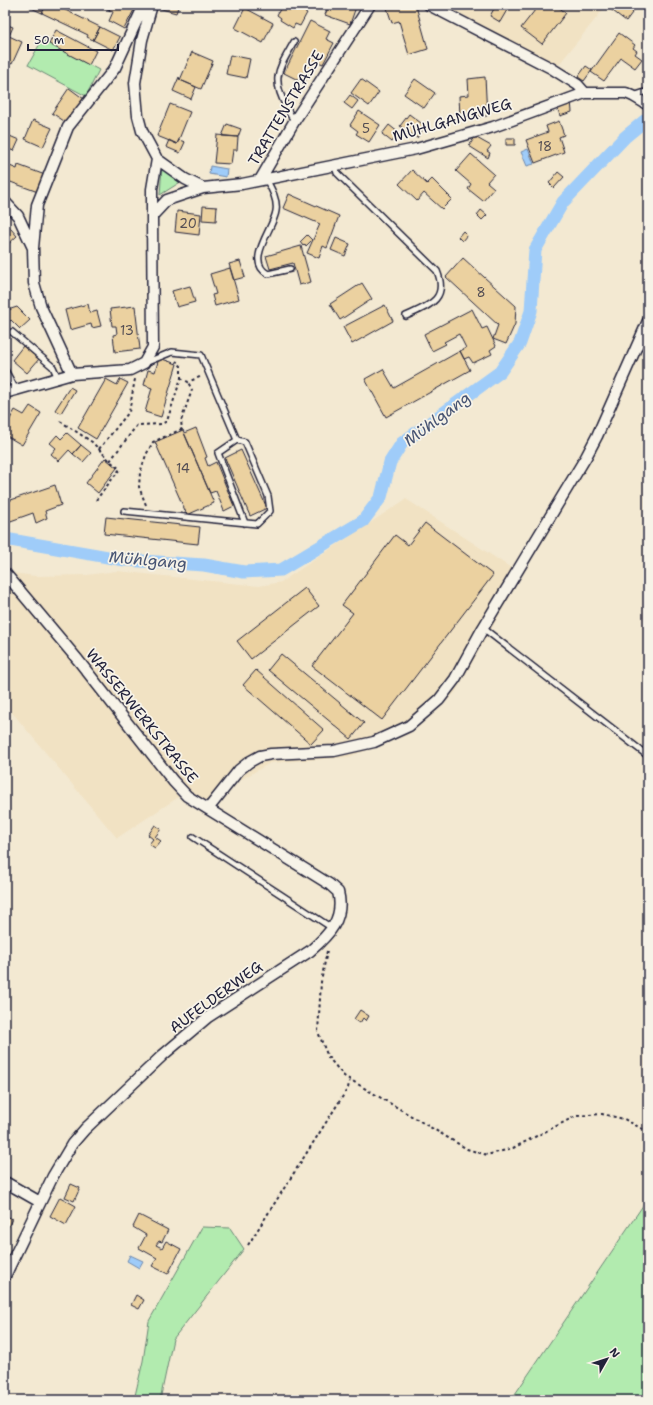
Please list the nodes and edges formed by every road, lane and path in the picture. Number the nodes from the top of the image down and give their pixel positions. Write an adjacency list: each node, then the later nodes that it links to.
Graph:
1 (144, 5): 17 (street)
2 (152, 5): 11 (street)
3 (370, 5): 10 (street, TRATTENSTRASSE)
4 (429, 5): 7 (street)
5 (294, 42): 10 (lane)
6 (648, 91): 8 (lane)
7 (585, 93): 8 (street, MÜHLGANGWEG); 12 (street, MÜHLGANGWEG)
8 (633, 96): 9 (street, MÜHLGANGWEG)
9 (648, 106)
10 (295, 120): 13 (street, TRATTENSTRASSE)
11 (157, 158): 14 (street); 16 (street)
12 (335, 166): 13 (street, MÜHLGANGWEG); 19 (lane)
13 (263, 179): 14 (street, TRATTENSTRASSE); 18 (lane)
14 (203, 188): 16 (street, TRATTENSTRASSE)
15 (5, 202): 17 (street)
16 (152, 216): 23 (street)
17 (33, 248): 26 (street)
18 (290, 269)
19 (406, 316)
20 (648, 321): 41 (street)
21 (12, 332): 28 (lane)
22 (164, 355): 23 (lane); 25 (lane); 27 (path)
23 (141, 365): 26 (street); 34 (path)
24 (5, 370): 30 (lane)
25 (208, 373): 29 (path); 33 (lane)
26 (72, 374): 28 (street)
27 (181, 378): 29 (path); 35 (path)
28 (59, 379): 30 (street)
29 (188, 382): 38 (path)
30 (17, 391): 31 (street)
31 (5, 393)
32 (60, 421): 34 (path)
33 (237, 440): 39 (lane); 39 (lane)
34 (100, 449): 35 (path)
35 (110, 461): 36 (path)
36 (96, 500)
37 (124, 511): 38 (lane)
38 (146, 513): 39 (lane)
39 (245, 523)
40 (5, 573): 43 (street, WASSERWERKSTRASSE)
41 (483, 628): 42 (lane); 43 (street)
42 (648, 756)
43 (208, 809): 45 (street, AUFELDERWEG)
44 (193, 837): 45 (lane)
45 (332, 928): 46 (path); 49 (street, AUFELDERWEG)
46 (350, 1079): 47 (path); 50 (path)
47 (648, 1132)
48 (5, 1182): 49 (street)
49 (40, 1202): 51 (street, AUFELDERWEG)
50 (248, 1245)
51 (5, 1276)

